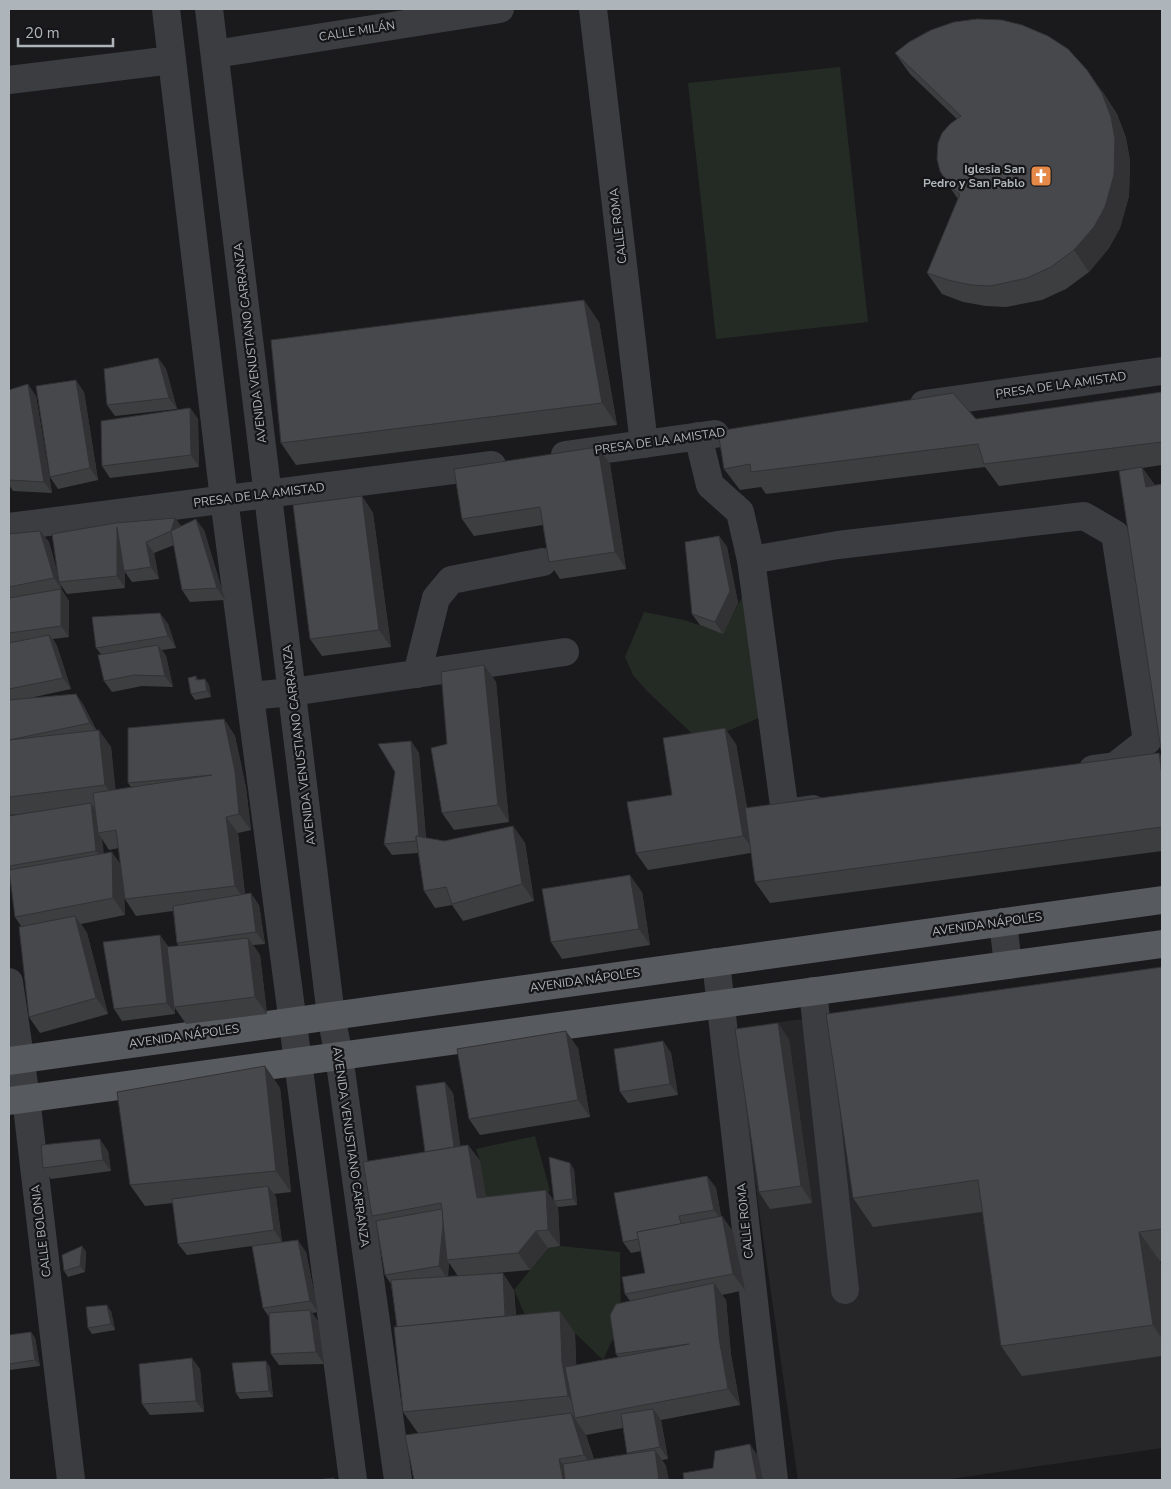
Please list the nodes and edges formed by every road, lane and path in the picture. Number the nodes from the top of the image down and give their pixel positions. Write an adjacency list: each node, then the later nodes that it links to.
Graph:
1 (166, 9): 6 (street)
2 (209, 9): 5 (street, AVENIDA VENUSTIANO CARRANZA)
3 (500, 9): 5 (street, CALLE MILÁN)
4 (593, 9): 12 (street, CALLE ROMA)
5 (215, 54): 15 (street, AVENIDA VENUSTIANO CARRANZA)
6 (172, 60): 7 (street); 16 (street)
7 (9, 80)
8 (1162, 371): 9 (street, PRESA DE LA AMISTAD)
9 (896, 408)
10 (738, 430): 11 (street, PRESA DE LA AMISTAD)
11 (698, 436): 12 (street, PRESA DE LA AMISTAD); 18 (street)
12 (644, 444): 13 (street, PRESA DE LA AMISTAD)
13 (545, 457)
14 (516, 462): 15 (street, PRESA DE LA AMISTAD)
15 (269, 495): 16 (street, PRESA DE LA AMISTAD); 22 (street, AVENIDA VENUSTIANO CARRANZA)
16 (224, 499): 17 (street, PRESA DE LA AMISTAD); 23 (street)
17 (9, 527)
18 (751, 560): 24 (street); 25 (street)
19 (543, 562): 21 (street)
20 (565, 652): 21 (street)
21 (417, 674): 22 (street)
22 (292, 692): 23 (street); 34 (street, AVENIDA VENUSTIANO CARRANZA)
23 (250, 696): 35 (street)
24 (1066, 773)
25 (834, 806)
26 (1162, 900): 27 (main road, AVENIDA NÁPOLES)
27 (1003, 922): 29 (main road, AVENIDA NÁPOLES); 30 (street)
28 (1162, 944): 30 (main road)
29 (716, 962): 33 (street, CALLE ROMA); 34 (main road, AVENIDA NÁPOLES)
30 (1008, 965): 32 (main road)
31 (9, 982): 37 (street, CALLE BOLONIA)
32 (813, 991): 33 (main road); 40 (street)
33 (720, 1004): 36 (main road); 44 (street, CALLE ROMA)
34 (331, 1016): 35 (main road, AVENIDA NÁPOLES); 36 (street, AVENIDA VENUSTIANO CARRANZA)
35 (294, 1021): 37 (main road, AVENIDA NÁPOLES); 38 (street)
36 (339, 1056): 38 (main road); 43 (street, AVENIDA VENUSTIANO CARRANZA)
37 (14, 1060): 39 (street, CALLE BOLONIA)
38 (298, 1062): 39 (main road); 42 (street)
39 (17, 1100): 41 (street, CALLE BOLONIA)
40 (846, 1290)
41 (71, 1480)
42 (353, 1480)
43 (398, 1480)
44 (774, 1480)

